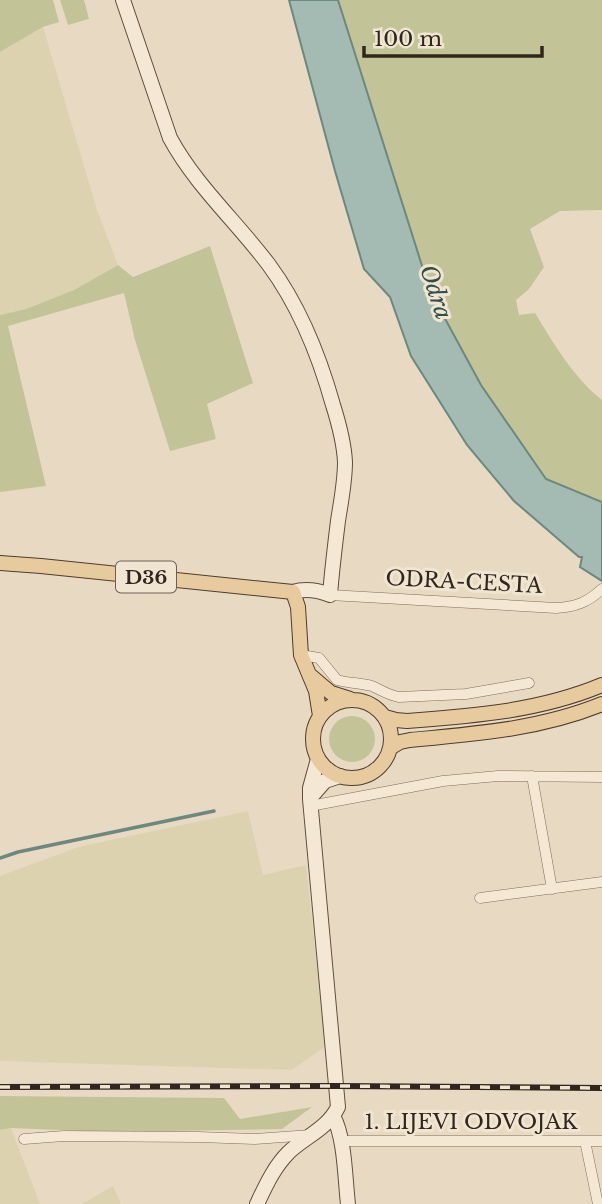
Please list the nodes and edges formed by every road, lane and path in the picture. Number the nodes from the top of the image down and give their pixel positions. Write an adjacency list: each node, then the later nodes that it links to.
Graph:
1 (123, 0): 5 (street)
2 (0, 563): 4 (main road, ODRA-CESTA / D36)
3 (602, 589): 5 (street, ODRA-CESTA)
4 (293, 592): 5 (street, ODRA-CESTA); 6 (main road)
5 (330, 595)
6 (301, 655): 7 (main road); 8 (street)
7 (310, 675): 10 (main road); 12 (main road)
8 (529, 683)
9 (602, 685): 13 (main road)
10 (352, 699): 12 (main road); 13 (main road)
11 (602, 704): 14 (main road)
12 (320, 716): 15 (main road)
13 (385, 717): 14 (main road)
14 (390, 748): 16 (main road)
15 (318, 759): 16 (main road); 19 (street)
16 (340, 776): 19 (street)
17 (532, 776): 18 (street); 19 (street); 21 (street)
18 (602, 777)
19 (310, 802): 23 (street)
20 (602, 882): 21 (street)
21 (552, 889): 22 (street)
22 (480, 898)
23 (333, 1116): 24 (street); 27 (street)
24 (311, 1135): 25 (street); 29 (street)
25 (24, 1139)
26 (602, 1140): 28 (street, 1. LIJEVI ODVOJAK)
27 (341, 1141): 28 (street, 1. LIJEVI ODVOJAK); 30 (street)
28 (585, 1141): 31 (street)
29 (257, 1204)
30 (348, 1204)
31 (598, 1204)

